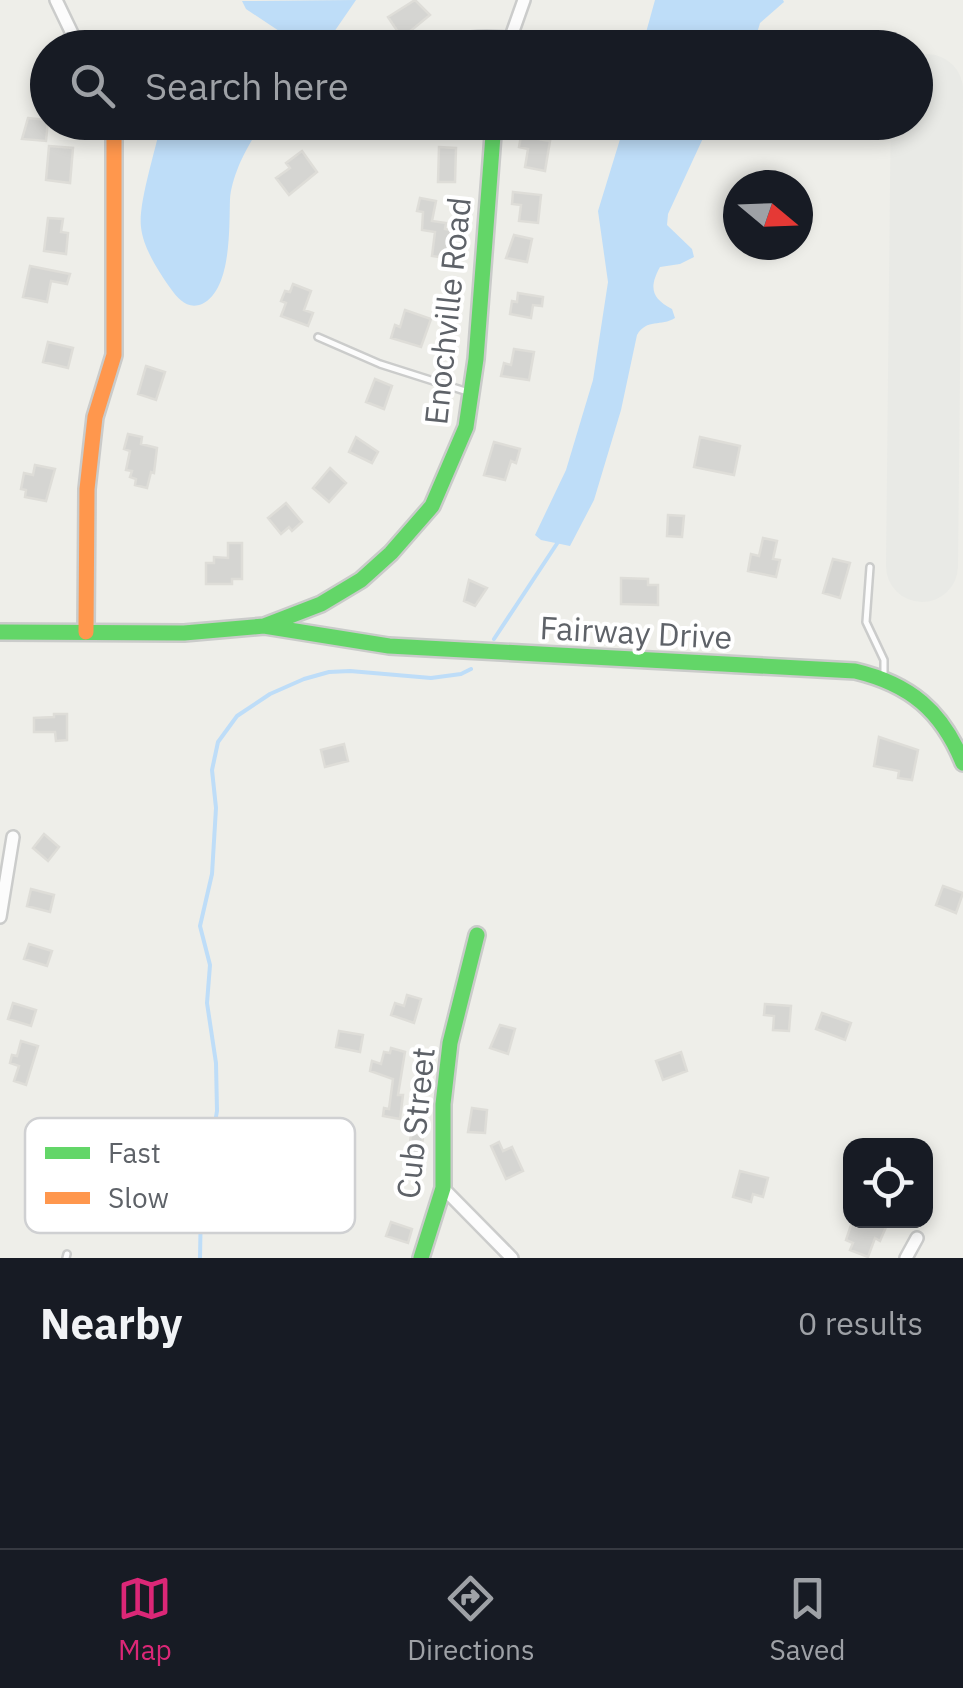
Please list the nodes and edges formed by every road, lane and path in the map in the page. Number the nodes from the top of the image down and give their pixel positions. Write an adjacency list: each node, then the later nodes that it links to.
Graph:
1 (56, 0): 3 (street)
2 (524, 0): 4 (street)
3 (69, 30)
4 (513, 30)
5 (114, 140): 12 (street)
6 (492, 140): 8 (street, Enochville Road)
7 (318, 337): 8 (lane)
8 (471, 392): 10 (street, Enochville Road)
9 (870, 568): 13 (lane)
10 (264, 626): 12 (street, Enochville Road); 13 (street, Fairway Drive)
11 (0, 632): 12 (street, Enochville Road)
12 (86, 632)
13 (884, 676): 14 (street, Fairway Drive)
14 (963, 763)
15 (13, 837): 16 (street)
16 (0, 918)
17 (477, 935): 18 (street, Cub Street)
18 (443, 1188): 20 (street, Cub Street); 21 (street)
19 (917, 1238): 22 (street)
20 (421, 1258)
21 (512, 1258)
22 (906, 1258)

